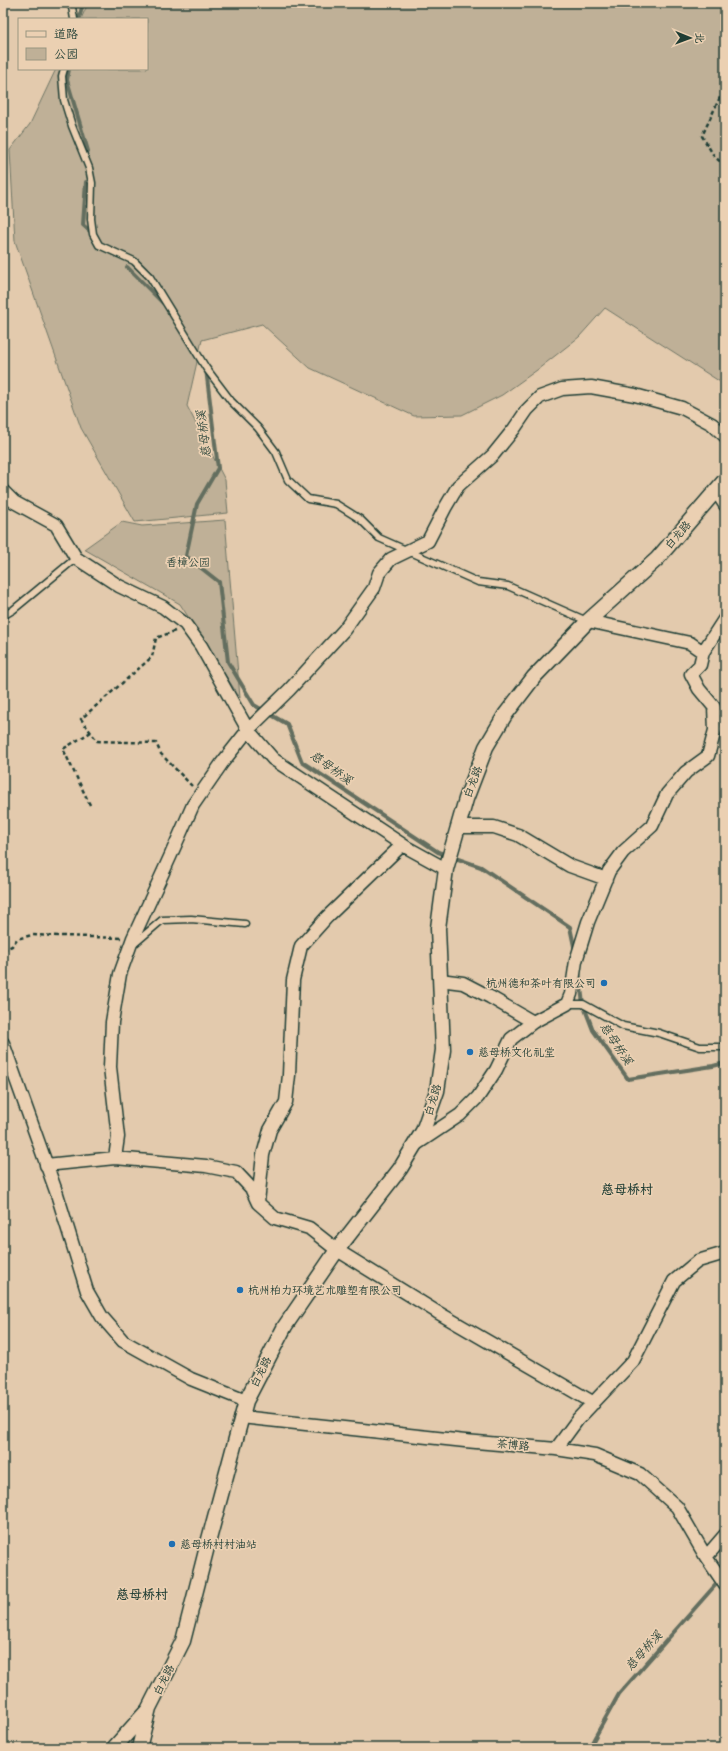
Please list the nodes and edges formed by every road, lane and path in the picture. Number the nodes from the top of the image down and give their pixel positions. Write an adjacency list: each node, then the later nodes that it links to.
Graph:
1 (68, 3): 2 (lane)
2 (74, 18)
3 (64, 70): 11 (lane)
4 (725, 93): 5 (path)
5 (725, 166)
6 (725, 436): 11 (street)
7 (725, 480): 9 (street, 白龙路)
8 (3, 491): 12 (street)
9 (716, 491): 10 (street); 15 (street, 白龙路)
10 (725, 505)
11 (410, 551): 15 (lane); 18 (street)
12 (76, 558): 13 (lane); 16 (street)
13 (3, 616)
14 (725, 618): 17 (street)
15 (588, 622): 17 (street); 22 (street, 白龙路)
16 (187, 627): 18 (street); 19 (path)
17 (703, 652): 25 (street)
18 (248, 730): 20 (street); 23 (street)
19 (91, 732): 20 (path); 21 (path)
20 (201, 794): 27 (street)
21 (91, 807)
22 (458, 827): 24 (street, 白龙路); 25 (street)
23 (402, 845): 24 (street); 37 (street)
24 (446, 869): 29 (street, 白龙路)
25 (606, 879): 30 (street)
26 (245, 924): 27 (lane)
27 (131, 943): 28 (path); 35 (street)
28 (3, 950)
29 (440, 980): 31 (street); 34 (street, 白龙路)
30 (567, 1004): 31 (street); 33 (lane)
31 (533, 1022): 34 (street)
32 (3, 1043): 36 (street)
33 (725, 1047)
34 (415, 1145): 38 (street, 白龙路)
35 (115, 1158): 36 (street); 37 (street)
36 (46, 1164): 40 (street)
37 (258, 1203): 38 (street)
38 (337, 1250): 40 (street, 白龙路); 41 (street)
39 (725, 1253): 41 (street)
40 (246, 1401): 42 (street, 白龙路)
41 (594, 1403): 43 (street)
42 (241, 1417): 43 (street, 茶博路); 47 (street, 白龙路)
43 (556, 1449): 45 (street, 茶博路)
44 (725, 1535): 45 (street)
45 (706, 1557): 46 (street, 茶博路)
46 (725, 1585)
47 (149, 1708): 48 (street); 49 (street, 白龙路)
48 (114, 1748)
49 (139, 1748)

